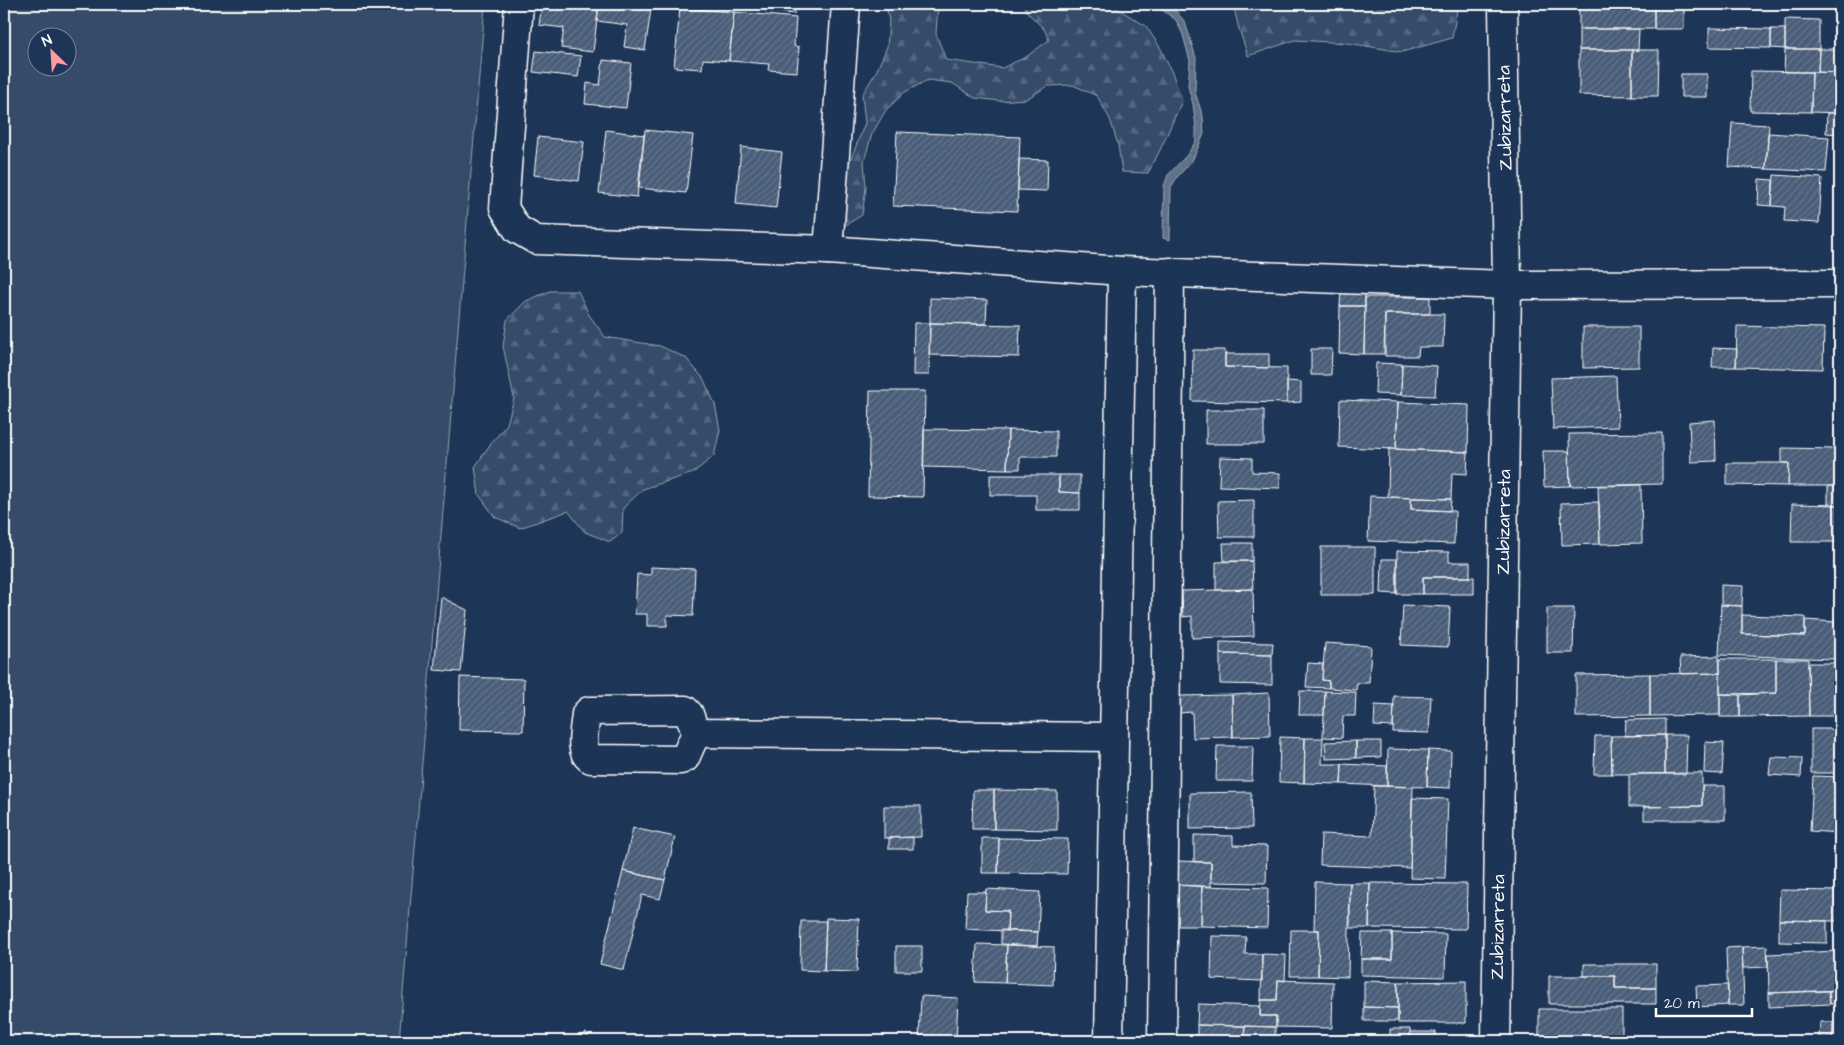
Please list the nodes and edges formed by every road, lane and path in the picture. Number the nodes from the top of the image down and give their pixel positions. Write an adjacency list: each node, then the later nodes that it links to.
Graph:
1 (520, 4): 4 (street)
2 (846, 4): 4 (street)
3 (1503, 4): 8 (street, Zubizarreta)
4 (828, 250): 5 (street)
5 (1122, 271): 6 (street); 10 (street)
6 (1170, 272): 8 (street); 12 (street)
7 (1840, 284): 8 (street)
8 (1507, 285): 13 (street, Zubizarreta)
9 (696, 733): 10 (street)
10 (1113, 737): 11 (street)
11 (1108, 1041)
12 (1162, 1041)
13 (1496, 1041)

